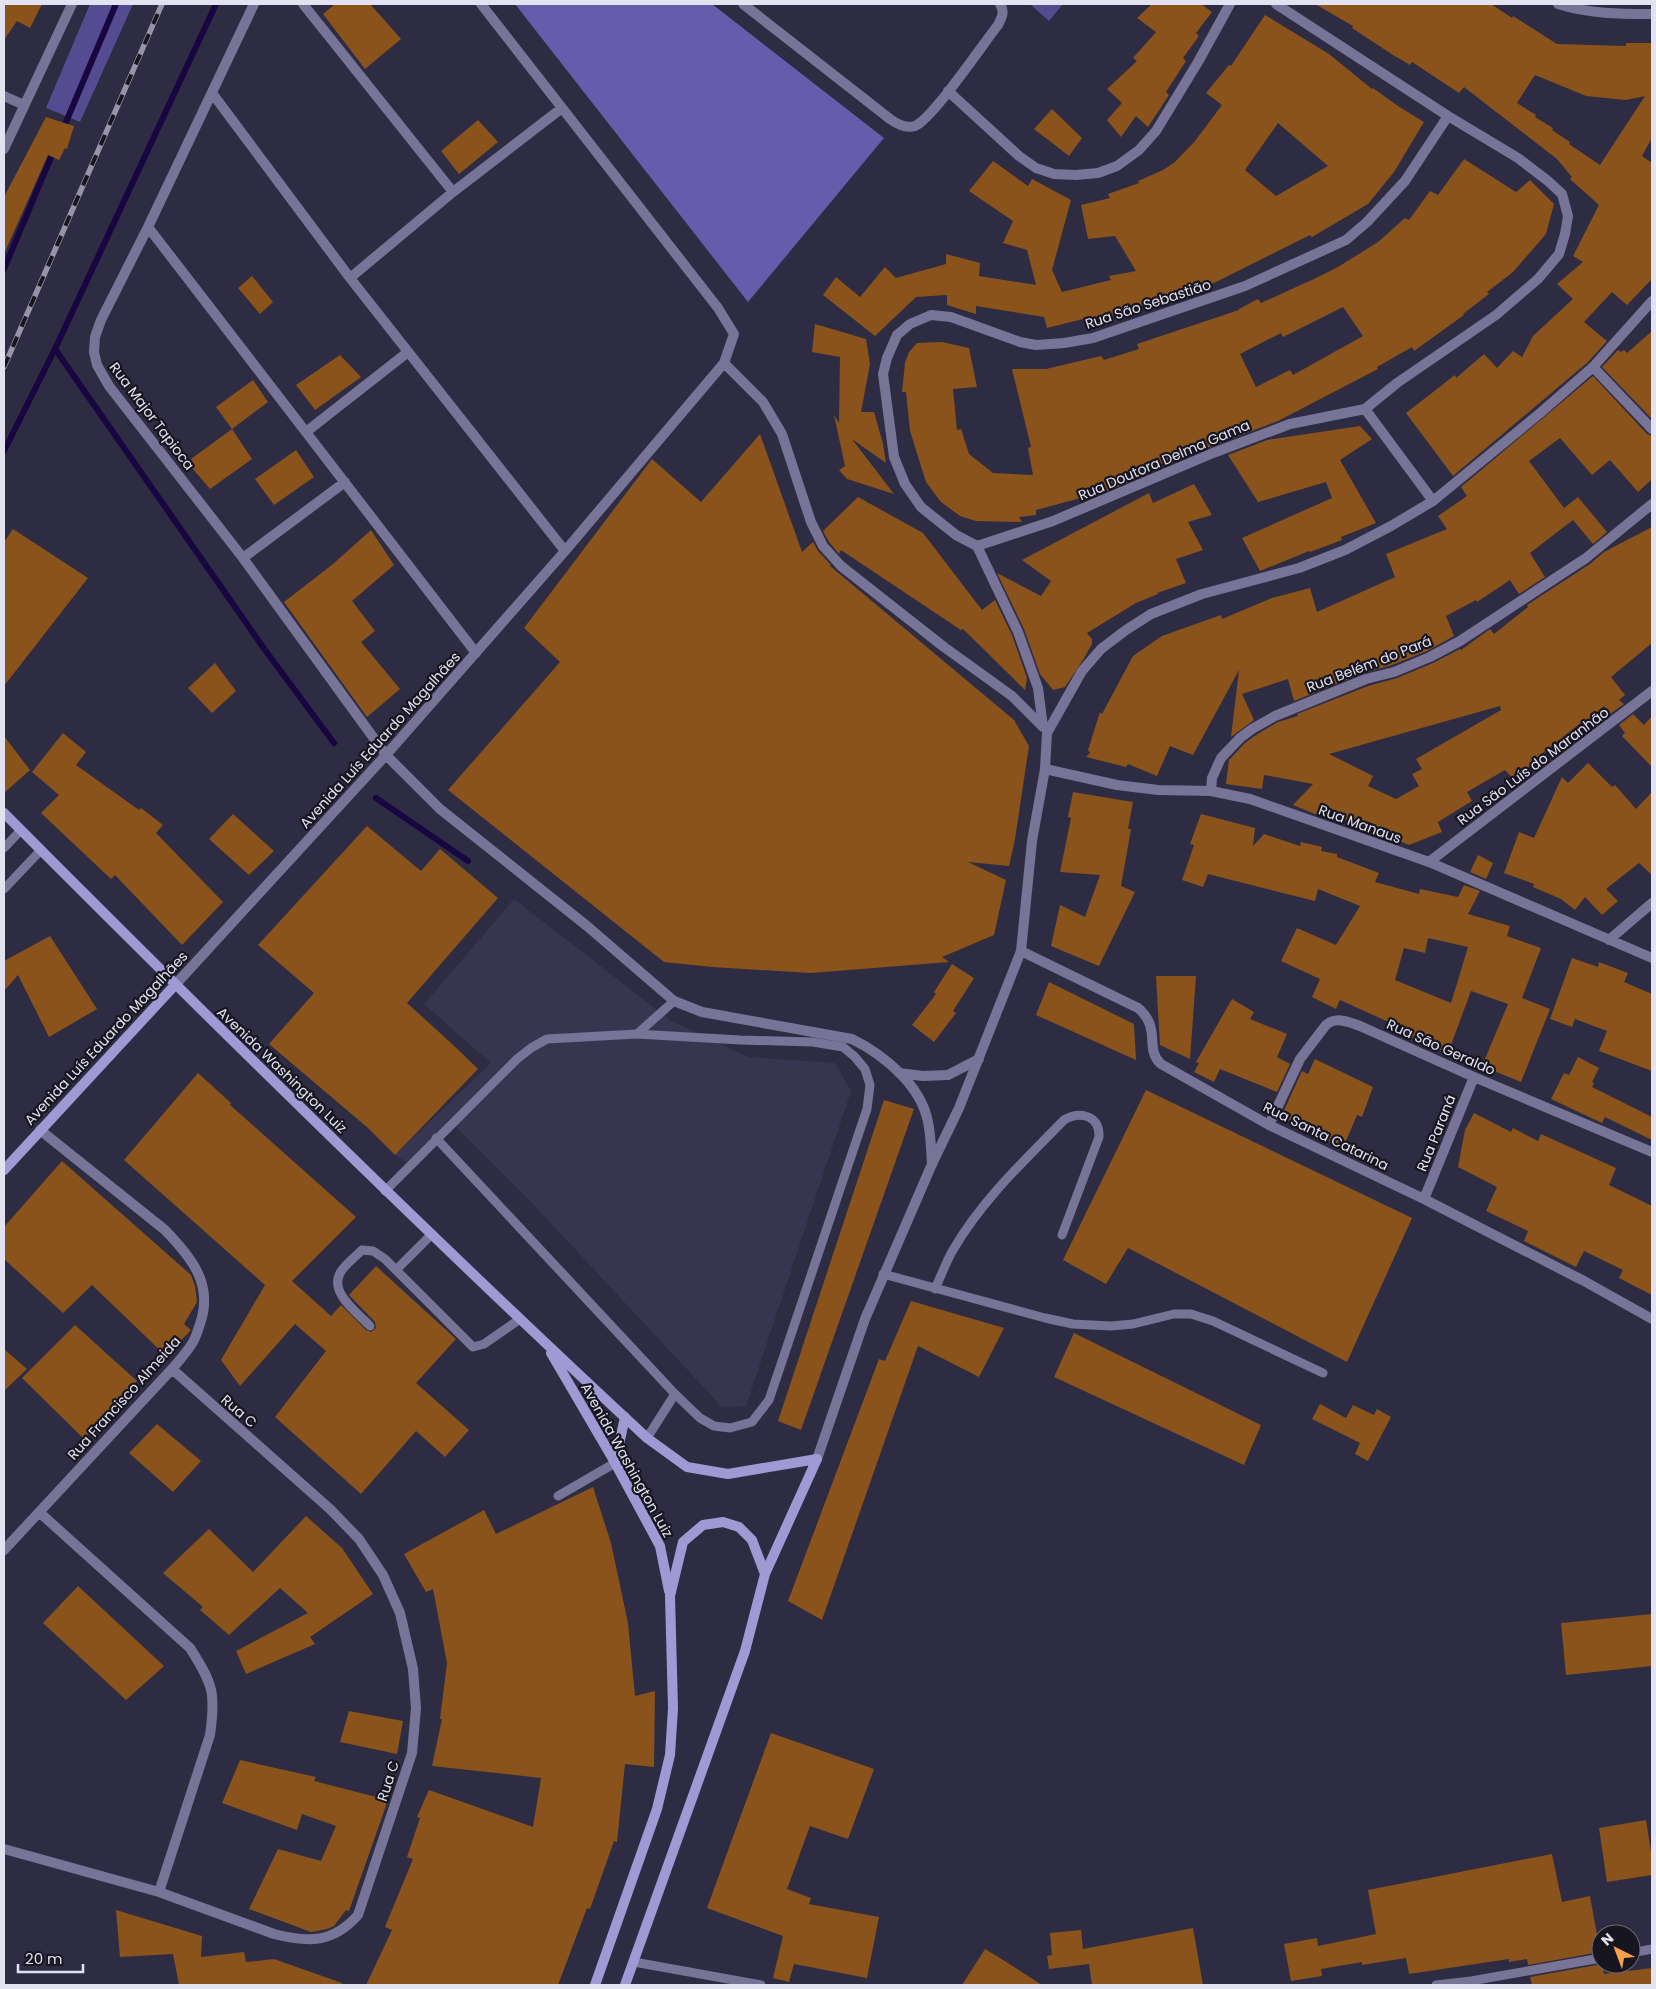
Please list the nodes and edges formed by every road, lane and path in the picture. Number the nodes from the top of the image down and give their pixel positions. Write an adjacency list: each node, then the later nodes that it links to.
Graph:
1 (72, 4): 14 (street)
2 (254, 4): 12 (street, Rua Major Tapioca)
3 (303, 4): 18 (street)
4 (482, 4): 15 (street)
5 (743, 4): 11 (street)
6 (1000, 4): 11 (street)
7 (1230, 4): 11 (street)
8 (1276, 4): 16 (street, Rua Doutora Delma Gama)
9 (1558, 4): 10 (street)
10 (1652, 14)
11 (948, 91)
12 (212, 93): 19 (street, Rua Major Tapioca); 20 (street)
13 (4, 96): 14 (street)
14 (24, 105): 17 (street)
15 (562, 108): 18 (street); 23 (street, Avenida Luís Eduardo Magalhães)
16 (1448, 116): 25 (street, Rua Doutora Delma Gama); 31 (street, Rua São Sebastião)
17 (4, 149)
18 (453, 192): 20 (street)
19 (148, 227): 27 (street); 33 (street, Rua Major Tapioca)
20 (350, 278): 22 (street)
21 (1652, 301): 24 (street)
22 (408, 352): 27 (street); 32 (street)
23 (724, 363): 32 (street, Avenida Luís Eduardo Magalhães); 36 (street)
24 (1593, 367): 26 (street); 29 (street)
25 (1365, 409): 29 (street); 31 (street, Rua Doutora Delma Gama)
26 (1652, 429)
27 (306, 432): 28 (street)
28 (345, 482): 33 (street); 34 (street)
29 (1432, 501): 36 (street)
30 (1652, 504): 39 (street, Rua Belém do Pará)
31 (977, 546): 36 (street)
32 (565, 551): 34 (street, Avenida Luís Eduardo Magalhães)
33 (243, 558): 37 (street, Rua Major Tapioca)
34 (476, 652): 37 (street, Avenida Luís Eduardo Magalhães)
35 (1652, 691): 44 (street, Rua São Luís do Maranhão)
36 (1045, 730): 38 (street)
37 (386, 755): 50 (street, Avenida Luís Eduardo Magalhães); 51 (street, Rua Major Tapioca)
38 (1045, 769): 39 (street, Rua Manaus); 48 (street)
39 (1211, 791): 44 (street, Rua Manaus)
40 (4, 813): 41 (main road, Avenida Washington Luiz)
41 (21, 830): 42 (lane); 43 (main road, Avenida Washington Luiz)
42 (4, 848)
43 (41, 850): 45 (lane); 50 (main road, Avenida Washington Luiz)
44 (1429, 862): 47 (street, Rua Manaus)
45 (4, 889)
46 (1652, 902): 47 (street)
47 (1609, 940): 49 (street, Rua Manaus)
48 (1021, 952): 53 (street); 56 (street, Rua Santa Catarina)
49 (1652, 958)
50 (175, 985): 57 (main road, Avenida Luís Eduardo Magalhães); 62 (main road, Avenida Washington Luiz)
51 (674, 1001): 52 (lane); 54 (street, Rua Major Tapioca)
52 (637, 1034): 58 (lane); 75 (lane)
53 (979, 1059): 54 (street); 60 (street)
54 (899, 1072): 60 (street, Rua Major Tapioca)
55 (1474, 1077): 56 (street, Rua São Geraldo); 59 (street, Rua São Geraldo); 63 (street, Rua Paraná)
56 (1269, 1125): 63 (street, Rua Santa Catarina)
57 (40, 1130): 61 (main road, Avenida Luís Eduardo Magalhães); 73 (street, Rua Francisco Almeida)
58 (436, 1138): 62 (lane); 75 (lane)
59 (1652, 1152)
60 (932, 1164): 67 (street)
61 (4, 1170)
62 (385, 1191): 64 (main road, Avenida Washington Luiz)
63 (1424, 1199): 70 (street, Rua Santa Catarina)
64 (431, 1235): 66 (lane); 69 (main road, Avenida Washington Luiz)
65 (1062, 1235): 68 (lane)
66 (396, 1270): 69 (lane); 71 (lane)
67 (883, 1274): 68 (lane); 78 (street)
68 (935, 1288): 74 (lane)
69 (520, 1319): 72 (main road, Avenida Washington Luiz)
70 (1652, 1320)
71 (370, 1326)
72 (546, 1343): 76 (main road, Avenida Washington Luiz); 79 (main road, Avenida Washington Luiz)
73 (172, 1369): 81 (street, Rua Francisco Almeida); 86 (street, Rua C)
74 (1323, 1372)
75 (675, 1394): 77 (lane)
76 (625, 1417): 77 (main road, Avenida Washington Luiz); 79 (main road)
77 (648, 1438): 78 (main road, Avenida Washington Luiz)
78 (817, 1458): 83 (main road)
79 (615, 1463): 80 (lane); 84 (main road, Avenida Washington Luiz)
80 (558, 1496)
81 (39, 1512): 82 (street, Rua Francisco Almeida); 86 (street)
82 (4, 1550)
83 (765, 1574): 84 (main road); 88 (main road)
84 (670, 1596): 89 (main road)
85 (4, 1849): 86 (street, Rua C)
86 (159, 1892)
87 (1591, 1960): 92 (lane)
88 (634, 1962): 90 (main road); 91 (lane)
89 (595, 1985)
90 (625, 1985)
91 (761, 1985)
92 (1436, 1985)

